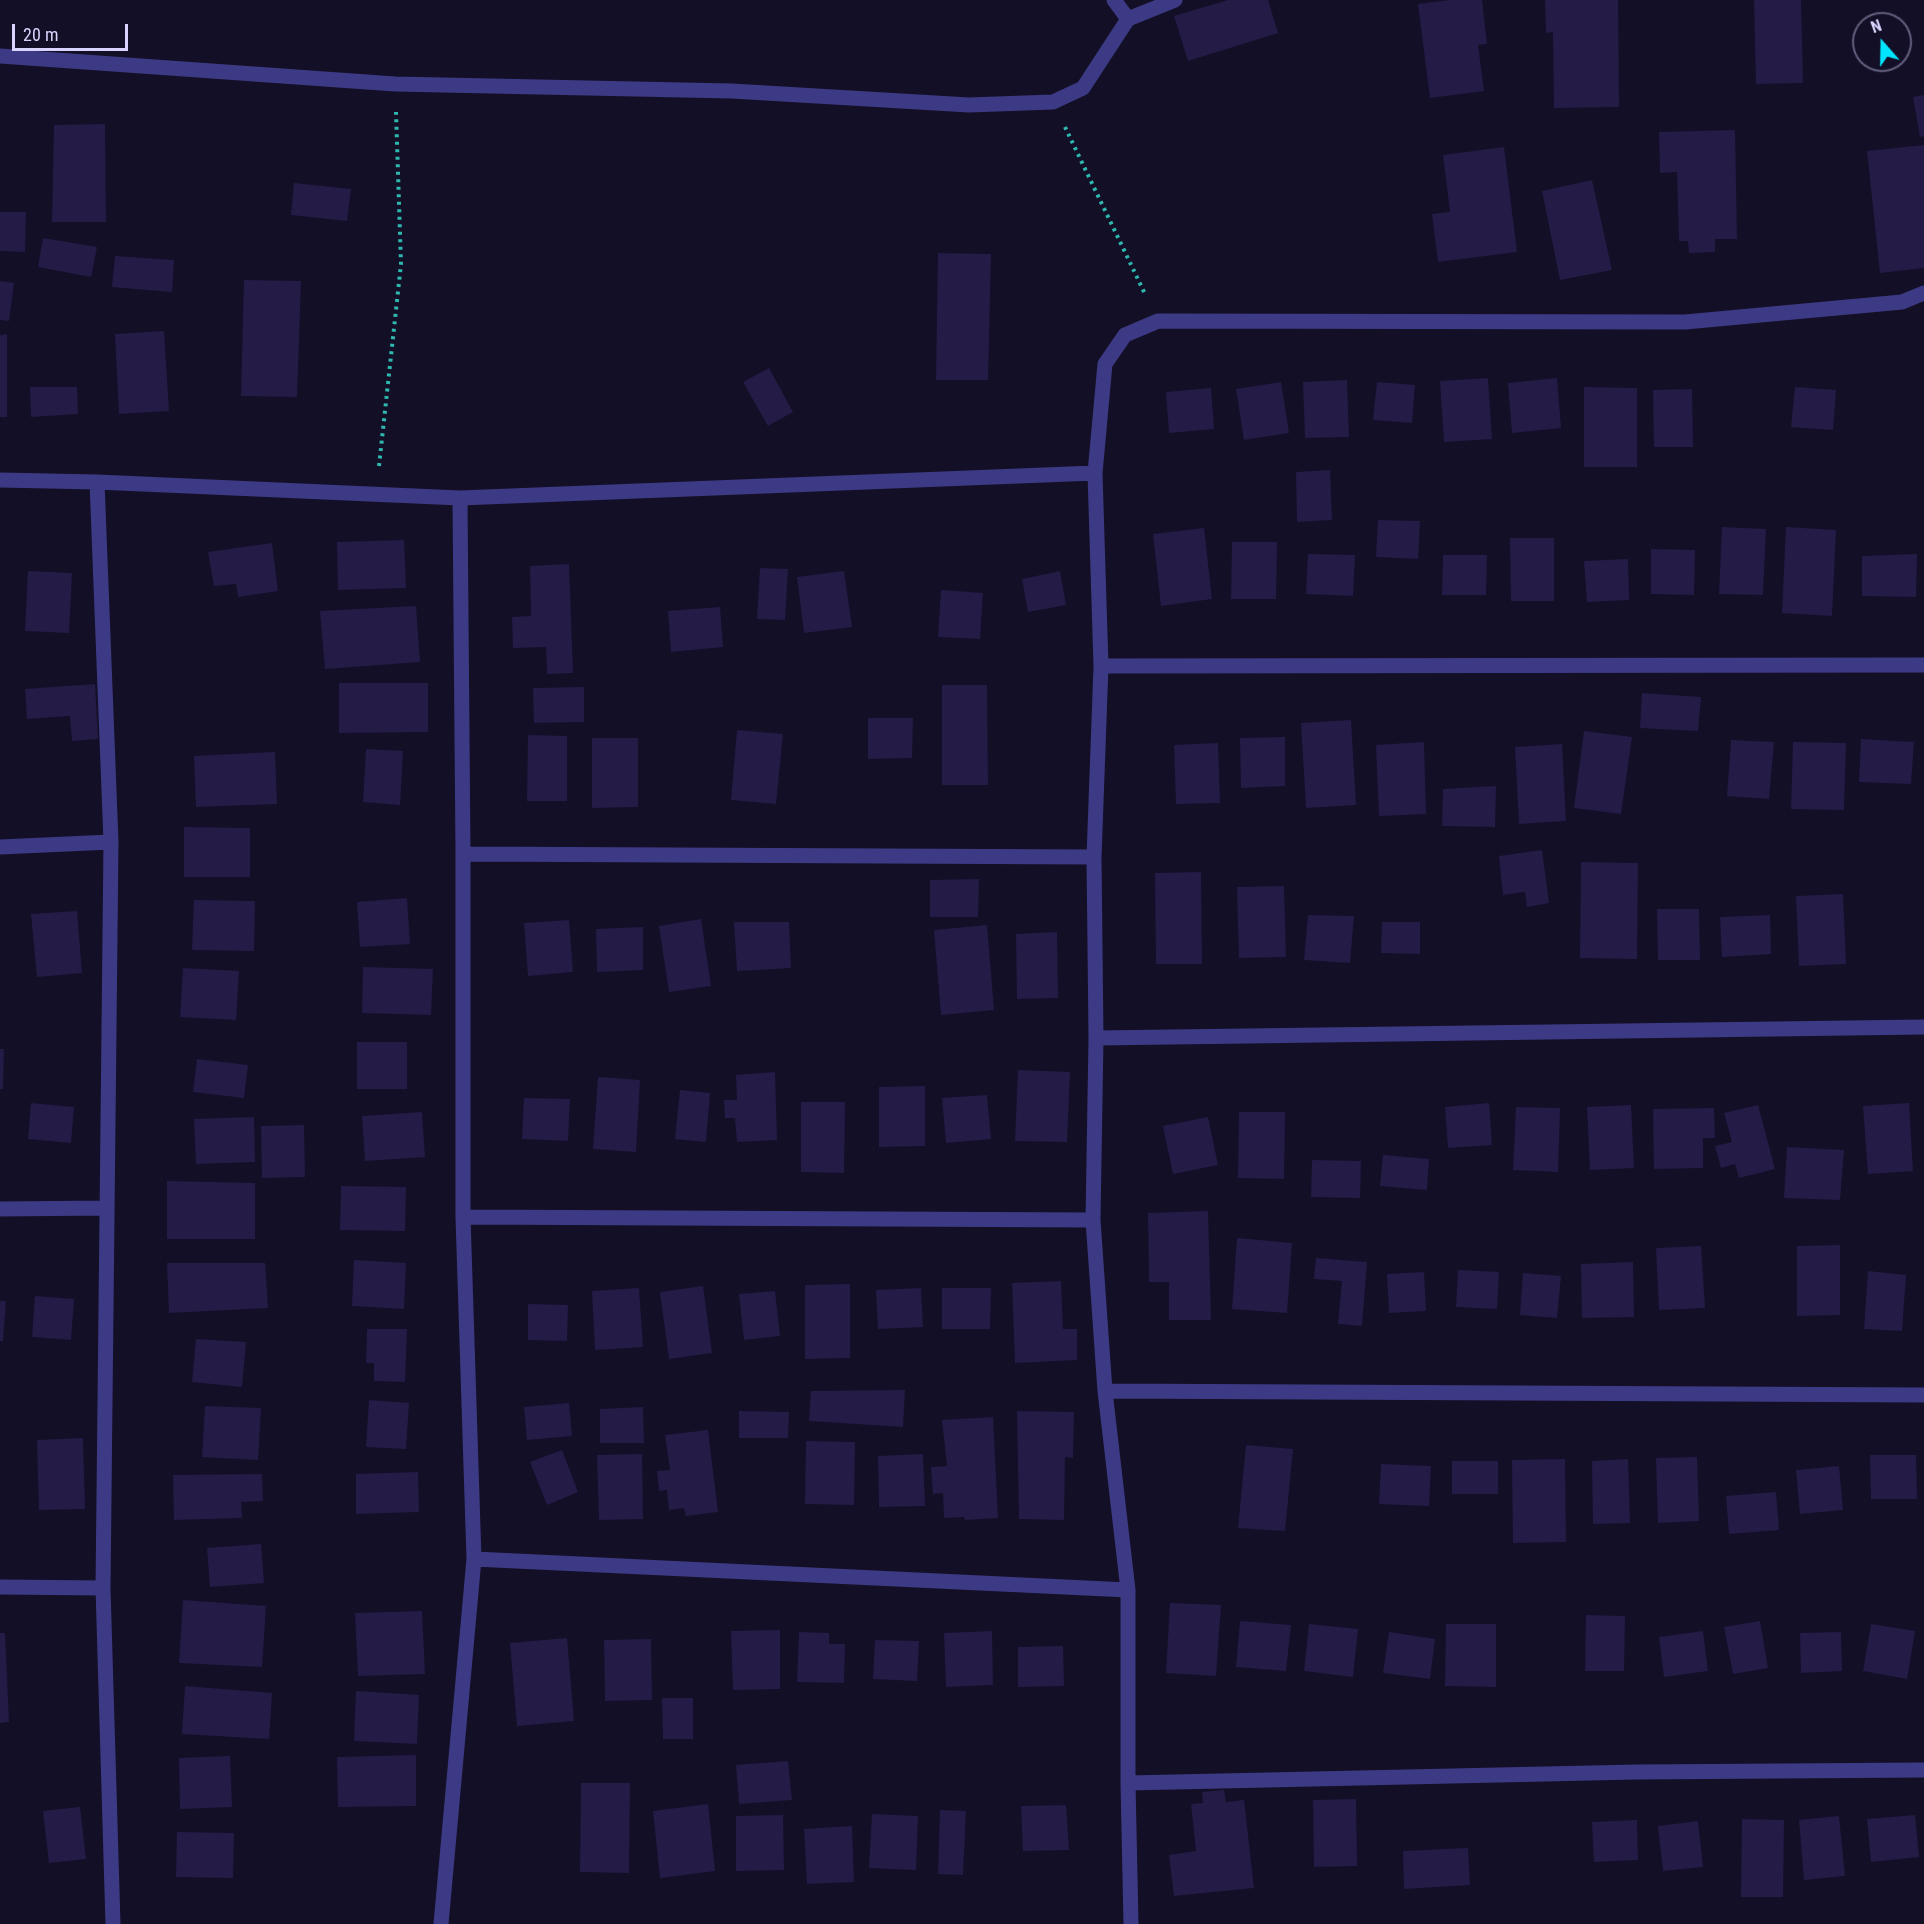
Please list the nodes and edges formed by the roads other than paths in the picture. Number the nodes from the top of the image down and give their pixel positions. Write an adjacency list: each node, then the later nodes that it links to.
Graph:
1 (1114, 0): 3 (street)
2 (1175, 0): 3 (street)
3 (1128, 19): 4 (street)
4 (0, 56)
5 (1924, 293): 6 (street)
6 (1095, 473): 9 (street); 11 (street)
7 (0, 480): 8 (street)
8 (97, 482): 9 (street); 12 (street)
9 (460, 498): 14 (street)
10 (1924, 665): 11 (street)
11 (1101, 666): 15 (street)
12 (111, 842): 13 (street); 18 (street)
13 (0, 847)
14 (462, 854): 15 (street); 20 (street)
15 (1094, 856): 17 (street)
16 (1924, 1027): 17 (street)
17 (1096, 1038): 21 (street)
18 (106, 1208): 19 (street); 26 (street)
19 (0, 1209)
20 (462, 1217): 21 (street); 24 (street)
21 (1093, 1220): 22 (street)
22 (1105, 1391): 23 (street); 27 (street)
23 (1924, 1395)
24 (474, 1559): 27 (street); 31 (street)
25 (0, 1587): 26 (street)
26 (103, 1588): 30 (street)
27 (1128, 1590): 29 (street)
28 (1924, 1770): 29 (street)
29 (1128, 1783): 32 (street)
30 (113, 1924)
31 (441, 1924)
32 (1131, 1924)

